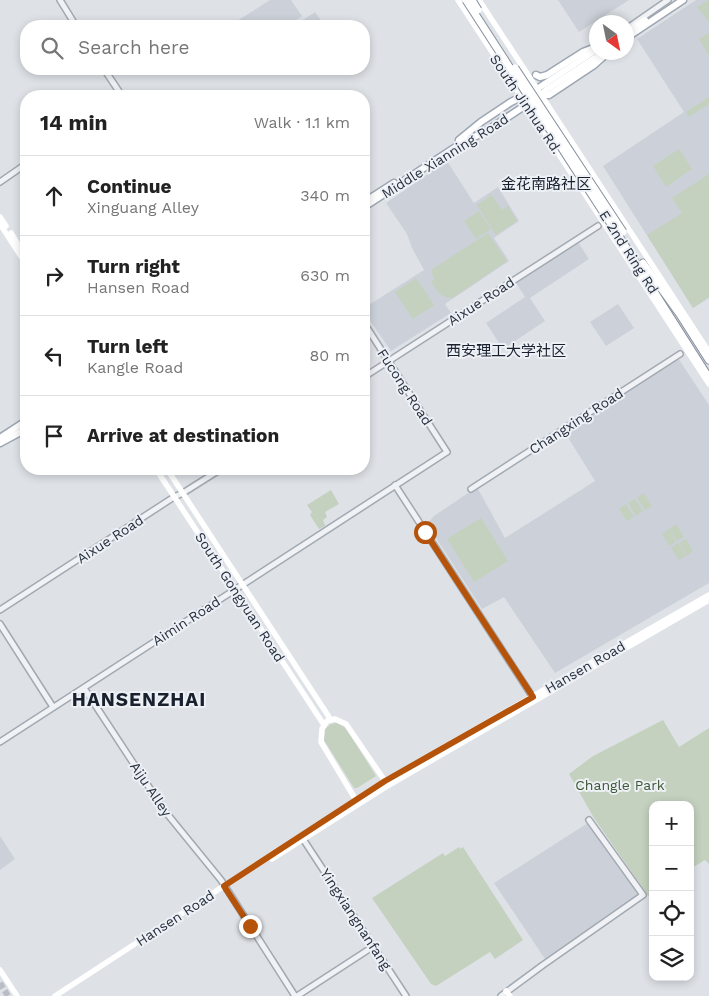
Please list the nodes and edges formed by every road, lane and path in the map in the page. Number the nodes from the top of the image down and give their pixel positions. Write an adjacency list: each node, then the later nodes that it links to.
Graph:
1 (60, 0): 9 (street)
2 (458, 0): 21 (main road, South Jinhua Rd.)
3 (466, 0): 30 (highway, E 2nd Ring Rd, bridge)
4 (472, 0): 30 (highway, E 2nd Ring Rd, bridge)
5 (479, 0): 18 (main road, South Jinhua Rd.)
6 (668, 0): 10 (street)
7 (675, 0): 11 (main road)
8 (683, 0): 12 (main road)
9 (72, 20)
10 (634, 24)
11 (634, 25)
12 (634, 33)
13 (589, 50): 17 (main road)
14 (589, 53): 18 (main road, Middle Xianning Road)
15 (599, 60): 20 (main road, Middle Xianning Road)
16 (108, 75): 19 (street)
17 (536, 75)
18 (537, 89): 20 (main road, South Jinhua Rd.); 21 (main road, Middle Xianning Road)
19 (118, 90)
20 (542, 95): 22 (main road, Middle Xianning Road); 34 (main road, South Jinhua Rd.)
21 (521, 97): 22 (main road, South Jinhua Rd.); 25 (main road, Middle Xianning Road)
22 (527, 105): 26 (main road, Middle Xianning Road); 35 (main road, South Jinhua Rd.)
23 (20, 168): 24 (street)
24 (0, 182)
25 (370, 199)
26 (370, 204)
27 (0, 217): 31 (main road)
28 (0, 224): 32 (main road)
29 (598, 226): 40 (street, Aixue Road)
30 (622, 236): 33 (highway, E 2nd Ring Rd)
31 (20, 248)
32 (20, 255)
33 (663, 297): 34 (highway); 35 (highway); 39 (highway, E 2nd Ring Rd); 43 (highway, E 2nd Ring Rd)
34 (682, 310): 37 (main road, South Jinhua Rd.)
35 (667, 319): 41 (main road, South Jinhua Rd.)
36 (370, 332): 40 (street, Fucong Road)
37 (709, 352)
38 (680, 354): 54 (street, Changxing Road)
39 (709, 360)
40 (388, 361): 42 (street, Aixue Road); 49 (street, Fucong Road)
41 (700, 370): 43 (highway); 44 (main road, South Jinhua Rd.)
42 (370, 373)
43 (709, 379)
44 (709, 384)
45 (20, 425): 47 (main road)
46 (20, 432): 48 (main road)
47 (0, 438)
48 (0, 443)
49 (447, 452): 53 (street, Aimin Road)
50 (160, 475): 56 (main road, South Gongyuan Road)
51 (171, 475): 55 (main road, South Gongyuan Road)
52 (212, 475): 55 (street, Aixue Road)
53 (395, 485): 57 (street, Aimin Road); 64 (street)
54 (471, 489)
55 (183, 493): 56 (street, Aixue Road); 57 (main road, South Gongyuan Road)
56 (174, 497): 58 (main road, South Gongyuan Road); 61 (street, Aixue Road)
57 (242, 585): 58 (street, Aimin Road); 66 (main road, South Gongyuan Road)
58 (236, 589): 63 (street, Aimin Road); 67 (main road, South Gongyuan Road)
59 (709, 595): 64 (main road, Hansen Road)
60 (709, 600): 64 (main road, Hansen Road)
61 (0, 610)
62 (0, 624): 65 (street)
63 (84, 688): 65 (street, Aimin Road); 73 (street, Aiju Alley)
64 (534, 699): 69 (main road, Hansen Road)
65 (53, 708): 68 (street, Aimin Road)
66 (331, 720): 67 (main road); 69 (main road)
67 (324, 725): 70 (main road)
68 (0, 742)
69 (388, 785): 70 (main road, Hansen Road)
70 (358, 804): 73 (main road, Hansen Road)
71 (589, 820): 76 (street)
72 (305, 842): 74 (street, Yingxiangnanfang)
73 (226, 887): 78 (main road, Hansen Road); 79 (main road, Hansen Road); 80 (street, Aiju Alley)
74 (374, 946): 80 (street); 81 (street, Yingxiangnanfang)
75 (0, 970): 77 (main road)
76 (508, 993): 82 (street)
77 (17, 996)
78 (55, 996)
79 (61, 996)
80 (296, 996)
81 (406, 996)
82 (501, 996)

